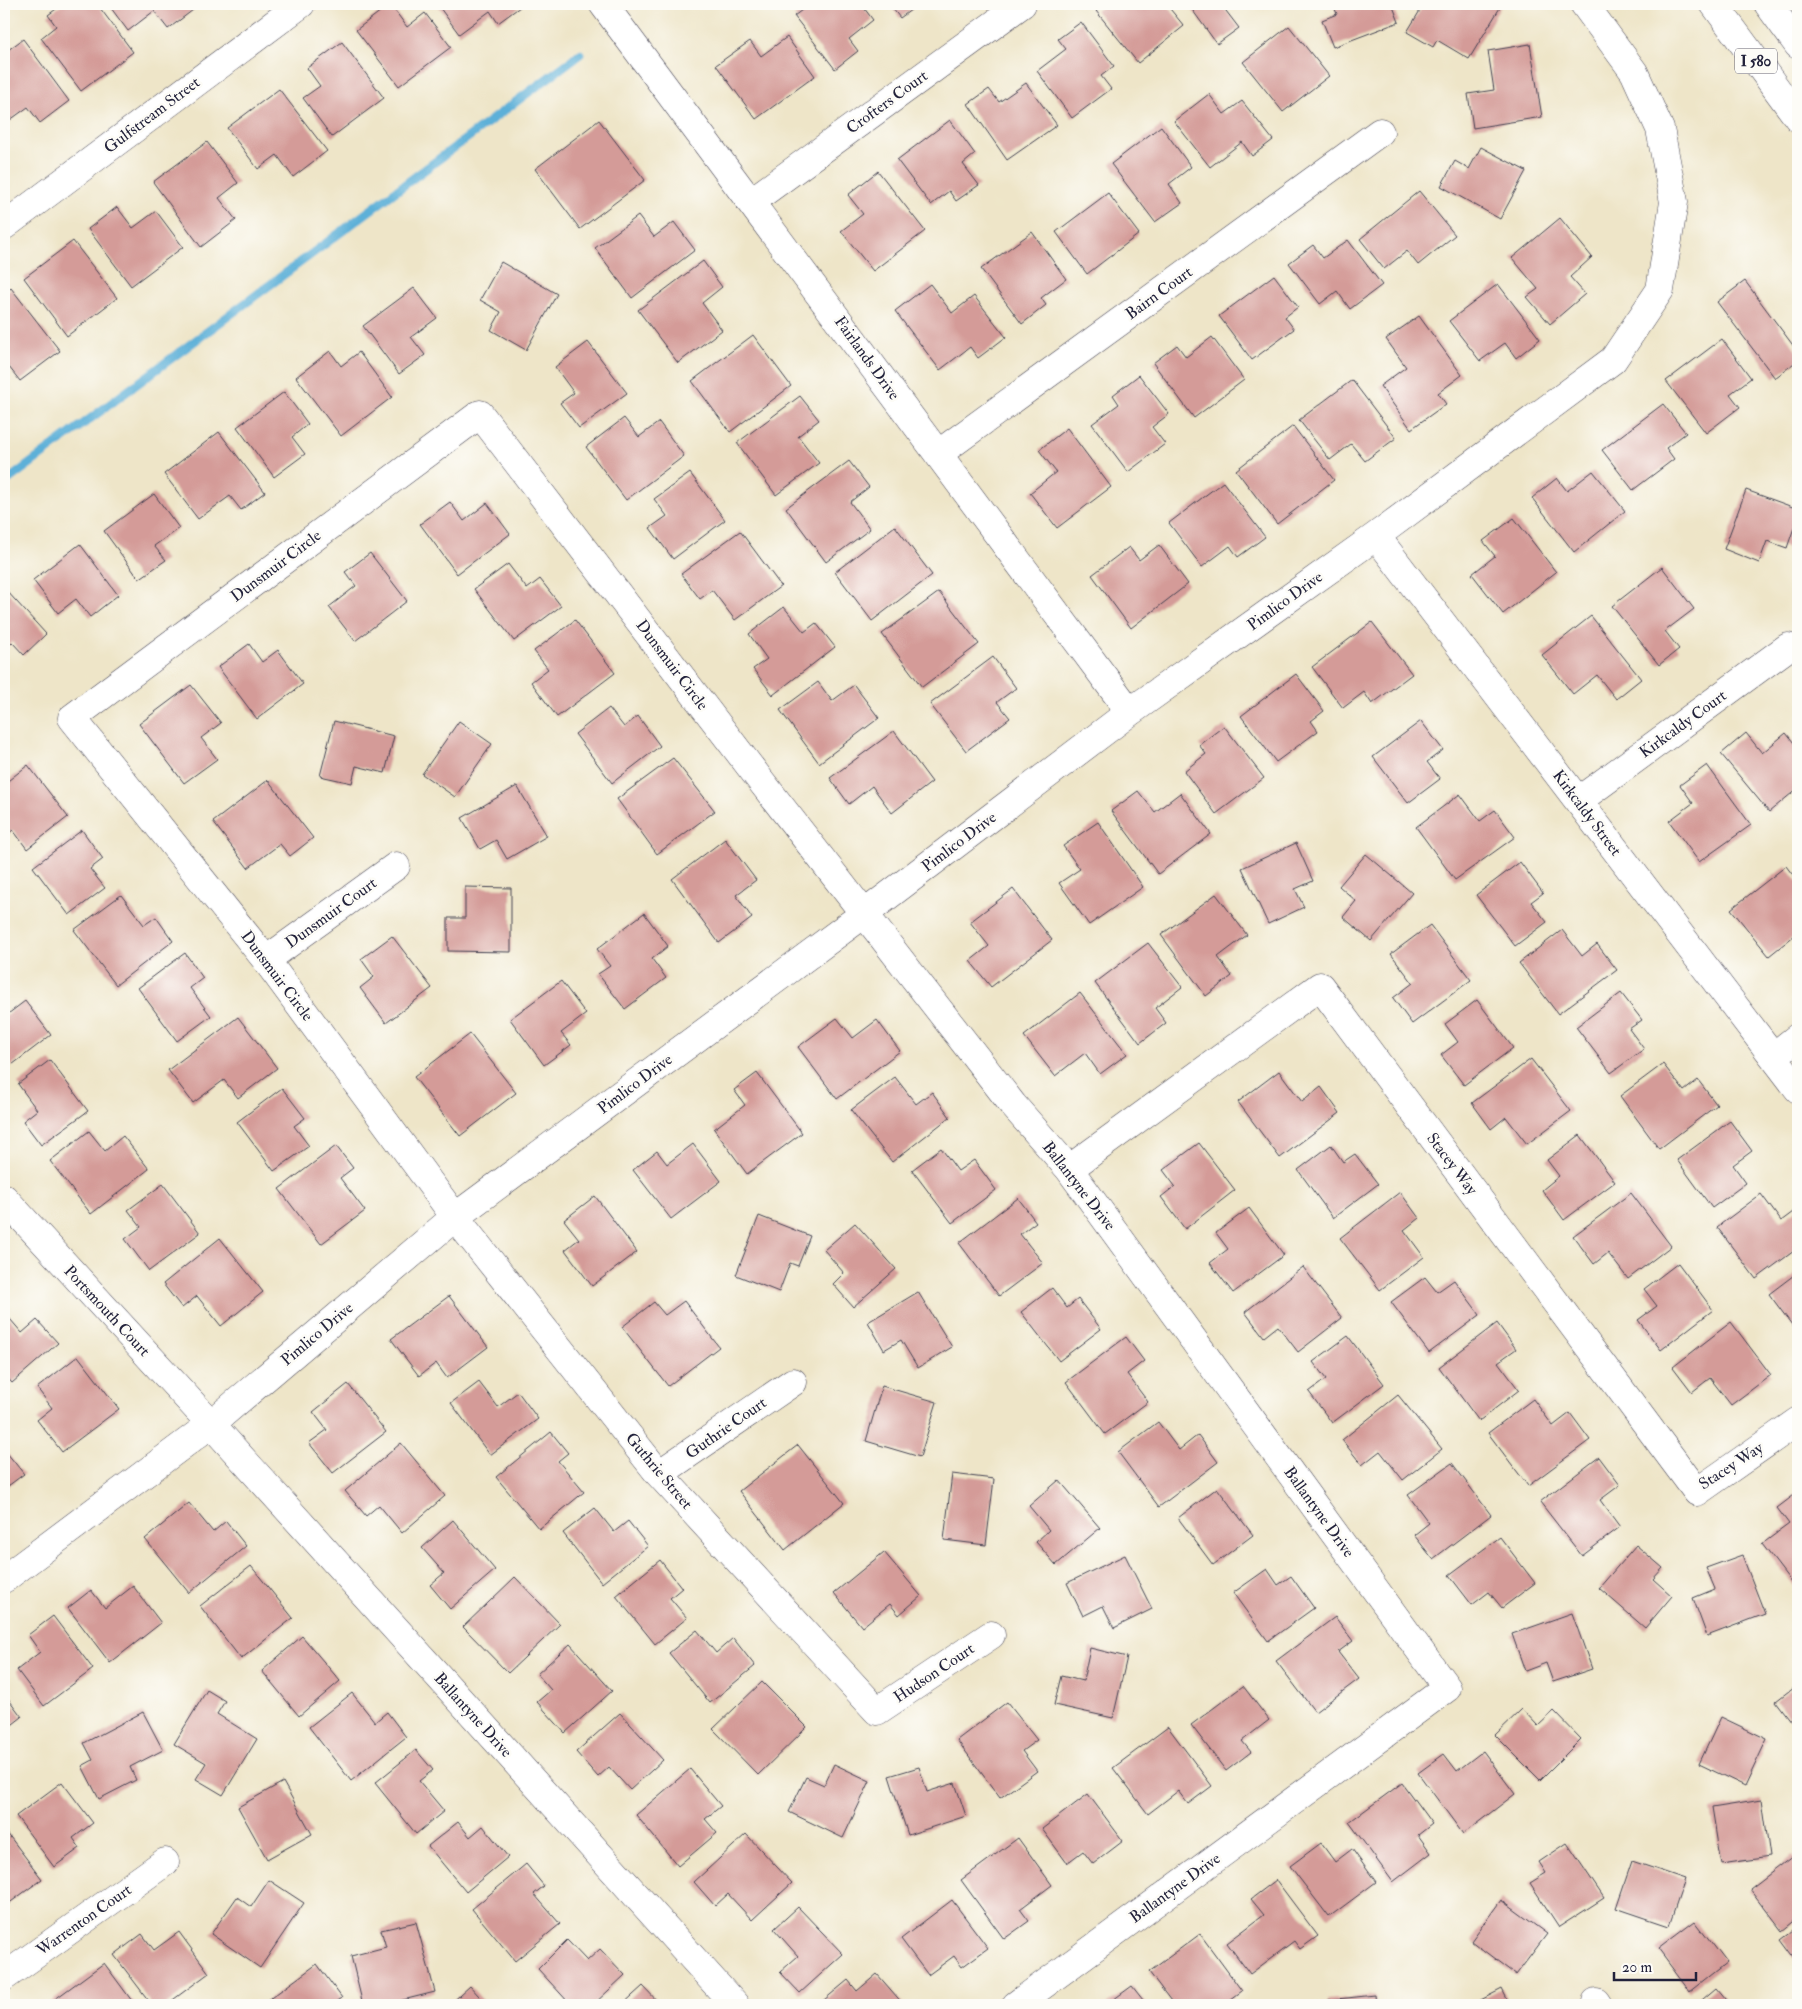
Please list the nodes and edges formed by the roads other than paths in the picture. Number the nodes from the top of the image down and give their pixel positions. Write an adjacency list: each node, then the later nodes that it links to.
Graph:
1 (301, 4): 11 (main road, Gulfstream Street)
2 (603, 4): 10 (main road, Fairlands Drive)
3 (1022, 4): 10 (main road, Crofters Court)
4 (1584, 4): 13 (main road, Pimlico Drive)
5 (1714, 4): 8 (main road, I 580)
6 (1768, 4): 7 (main road, I 580)
7 (1798, 45)
8 (1798, 118)
9 (1380, 132): 12 (main road, Bairn Court)
10 (752, 201): 12 (main road, Fairlands Drive)
11 (4, 226)
12 (938, 454): 15 (main road, Fairlands Drive)
13 (1376, 536): 15 (main road, Pimlico Drive); 16 (main road, Kirkcaldy Street)
14 (1788, 647): 16 (main road, Kirkcaldy Court)
15 (1130, 712): 18 (main road, Pimlico Drive)
16 (1578, 801): 21 (main road, Kirkcaldy Street)
17 (396, 866): 19 (main road, Dunsmuir Court)
18 (864, 914): 19 (main road, Dunsmuir Circle); 23 (main road, Ballantyne Drive); 25 (main road, Pimlico Drive)
19 (266, 960): 25 (main road, Dunsmuir Circle)
20 (1798, 1037): 21 (main road)
21 (1774, 1056): 22 (main road, Kirkcaldy Street)
22 (1798, 1089)
23 (1069, 1169): 27 (main road, Stacey Way); 36 (main road, Ballantyne Drive)
24 (4, 1198): 28 (main road, Portsmouth Court)
25 (455, 1217): 28 (main road, Pimlico Drive); 29 (main road, Guthrie Street)
26 (792, 1382): 29 (main road, Guthrie Court)
27 (1798, 1421)
28 (211, 1424): 30 (main road, Pimlico Drive); 35 (main road, Ballantyne Drive)
29 (659, 1474): 32 (main road, Guthrie Street)
30 (4, 1579)
31 (991, 1636): 32 (main road, Hudson Court)
32 (877, 1711)
33 (165, 1862): 34 (main road, Warrenton Court)
34 (4, 1977)
35 (735, 2005)
36 (1016, 2005)

